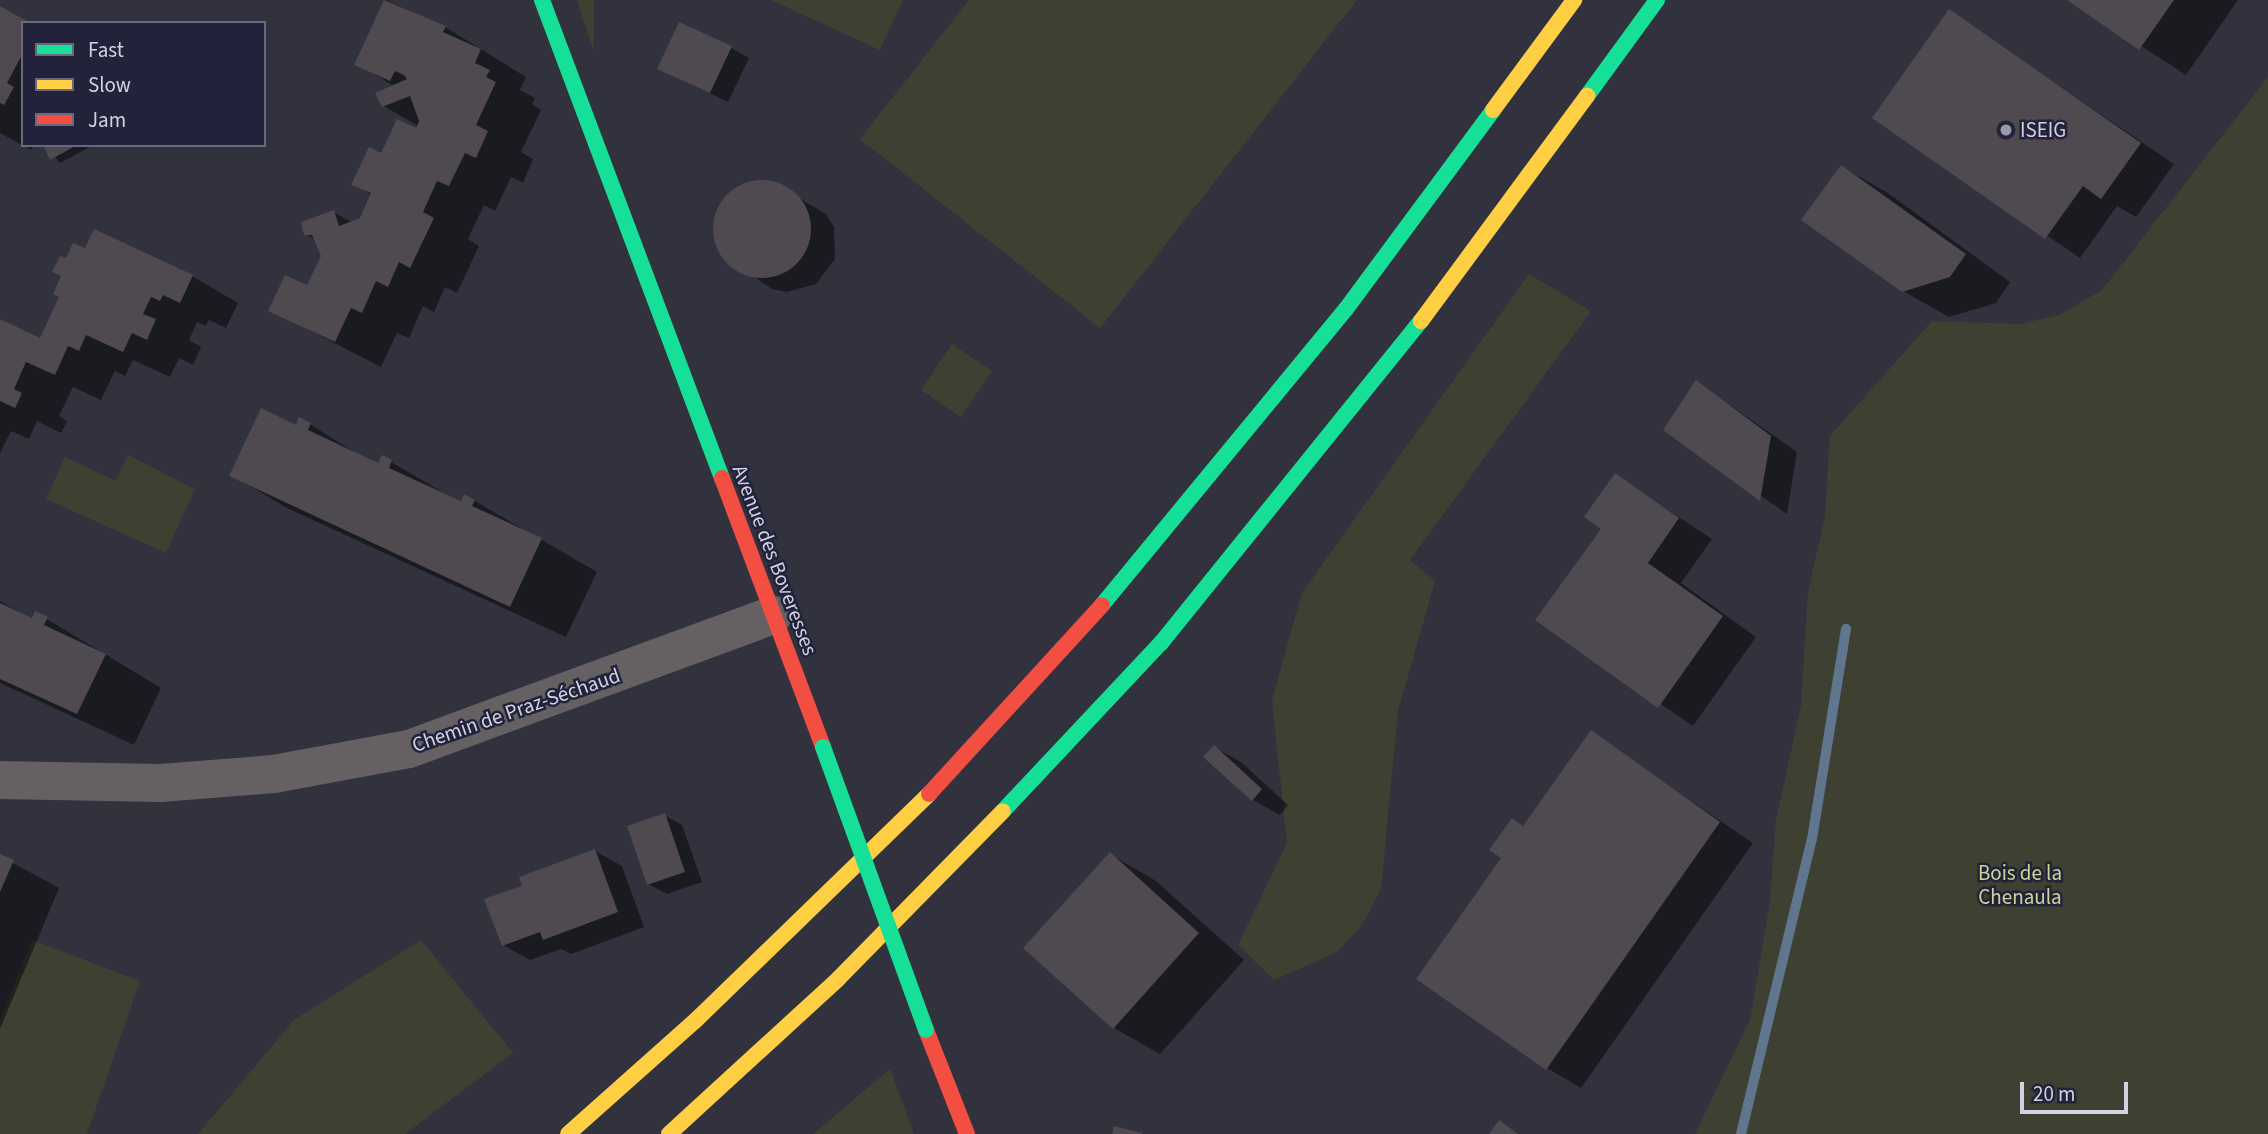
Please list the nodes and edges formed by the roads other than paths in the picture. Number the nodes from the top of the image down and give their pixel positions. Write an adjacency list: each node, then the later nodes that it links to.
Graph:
1 (542, 0): 4 (main road, Avenue des Boveresses)
2 (1574, 0): 6 (main road)
3 (1657, 0): 7 (main road)
4 (773, 615): 5 (street, Chemin de Praz-Séchaud); 8 (main road, Avenue des Boveresses, bridge)
5 (0, 780)
6 (568, 1134)
7 (669, 1134)
8 (967, 1134)

